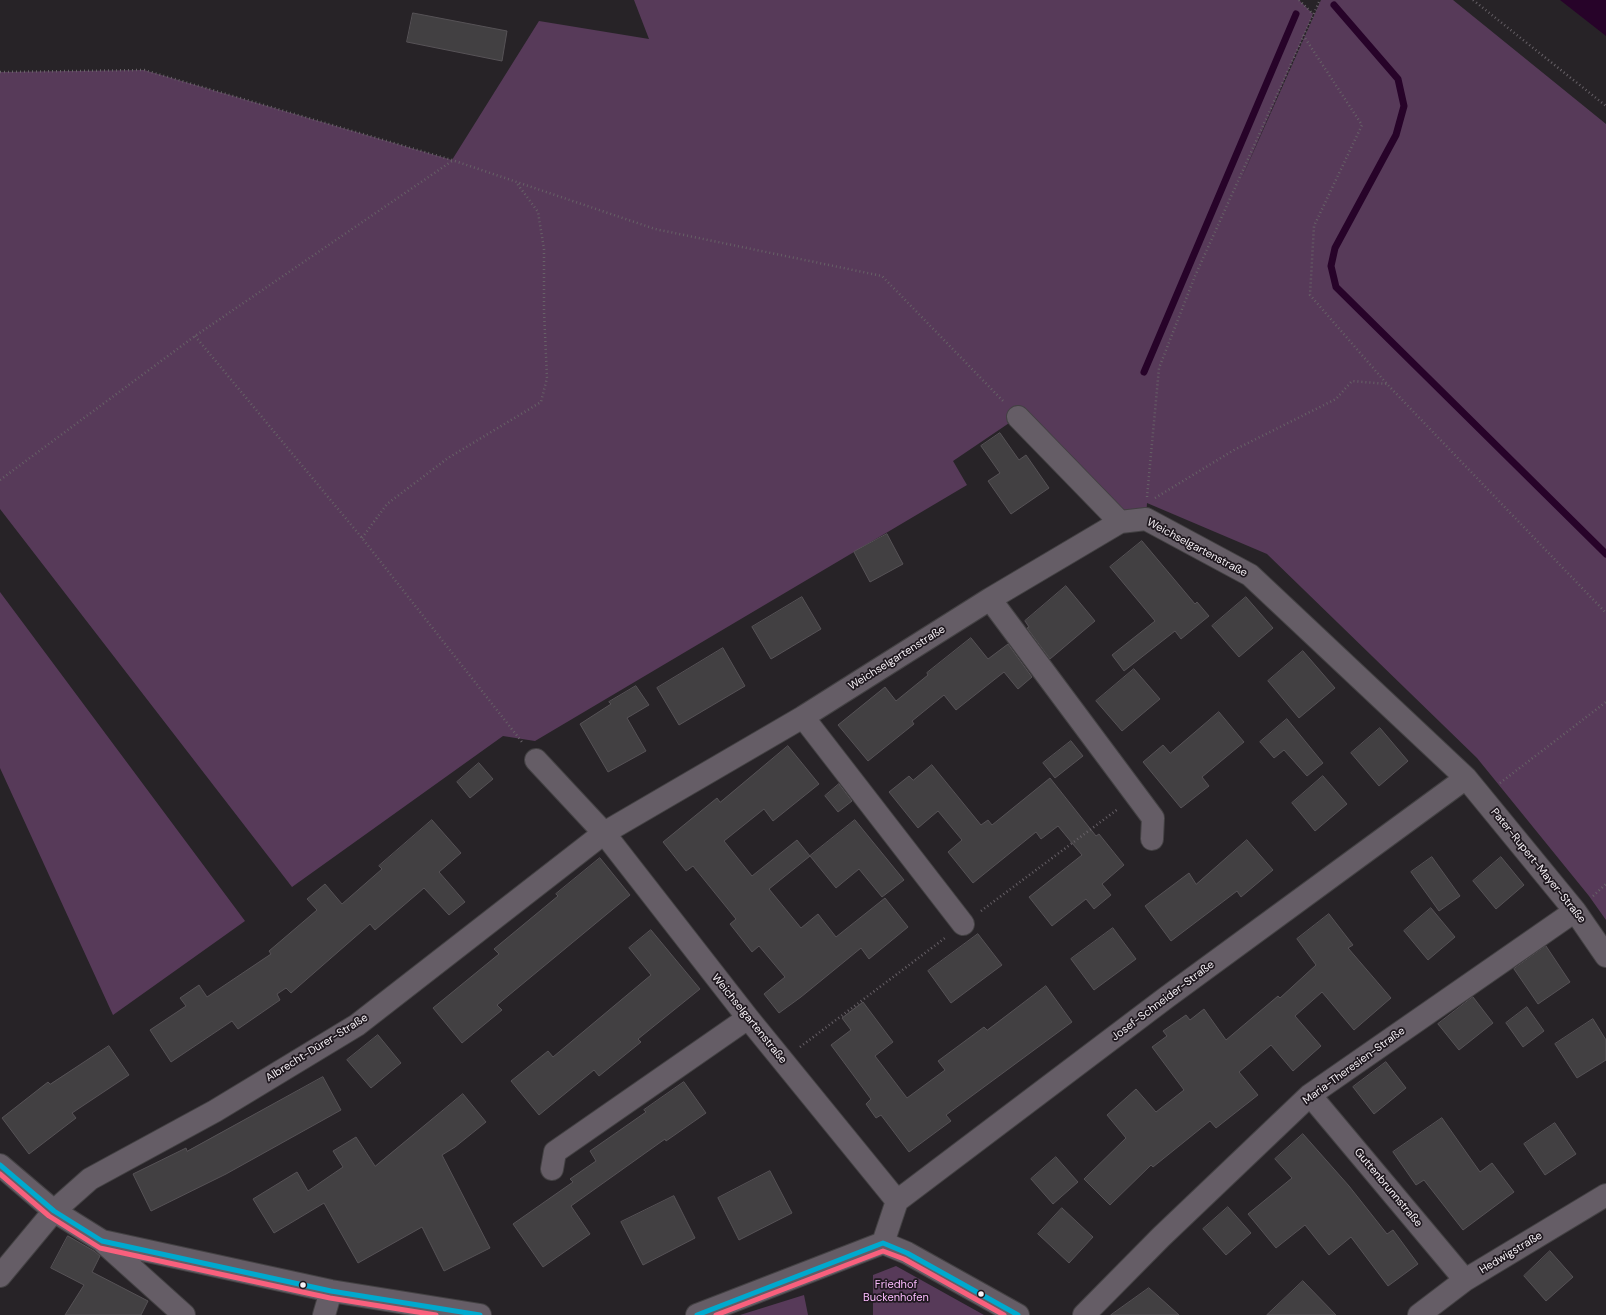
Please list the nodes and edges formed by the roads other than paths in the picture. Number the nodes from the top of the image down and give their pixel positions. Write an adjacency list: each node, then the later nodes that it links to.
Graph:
1 (1018, 417): 2 (street)
2 (1120, 522): 3 (street, Weichselgartenstraße); 6 (street, Weichselgartenstraße)
3 (990, 599): 4 (street, Weichselgartenstraße); 8 (street)
4 (803, 717): 7 (street, Weichselgartenstraße); 10 (street)
5 (536, 760): 7 (street, Weichselgartenstraße)
6 (1466, 778): 9 (street, Pater-Rupert-Mayer-Straße); 17 (street, Josef-Schneider-Straße)
7 (604, 834): 12 (street, Weichselgartenstraße); 18 (street, Albrecht-Dürer-Straße)
8 (1152, 839)
9 (1575, 910): 11 (street, Pater-Rupert-Mayer-Straße); 13 (street, Maria-Theresien-Straße)
10 (963, 924)
11 (1606, 956)
12 (748, 1018): 15 (street); 17 (street, Weichselgartenstraße)
13 (1310, 1095): 22 (street, Guttenbrunnstraße); 29 (street, Maria-Theresien-Straße)
14 (0, 1164): 18 (street)
15 (552, 1169)
16 (1606, 1195): 22 (street, Hedwigstraße)
17 (897, 1201): 20 (street)
18 (54, 1211): 19 (street); 21 (street, Albrecht-Dürer-Straße)
19 (102, 1241): 23 (street); 24 (street)
20 (883, 1243): 27 (street); 28 (street)
21 (0, 1276)
22 (1465, 1280): 30 (street, Hedwigstraße)
23 (331, 1291): 25 (street); 26 (street)
24 (184, 1315)
25 (324, 1315)
26 (480, 1315)
27 (697, 1315)
28 (1018, 1315)
29 (1084, 1315)
30 (1419, 1315)

